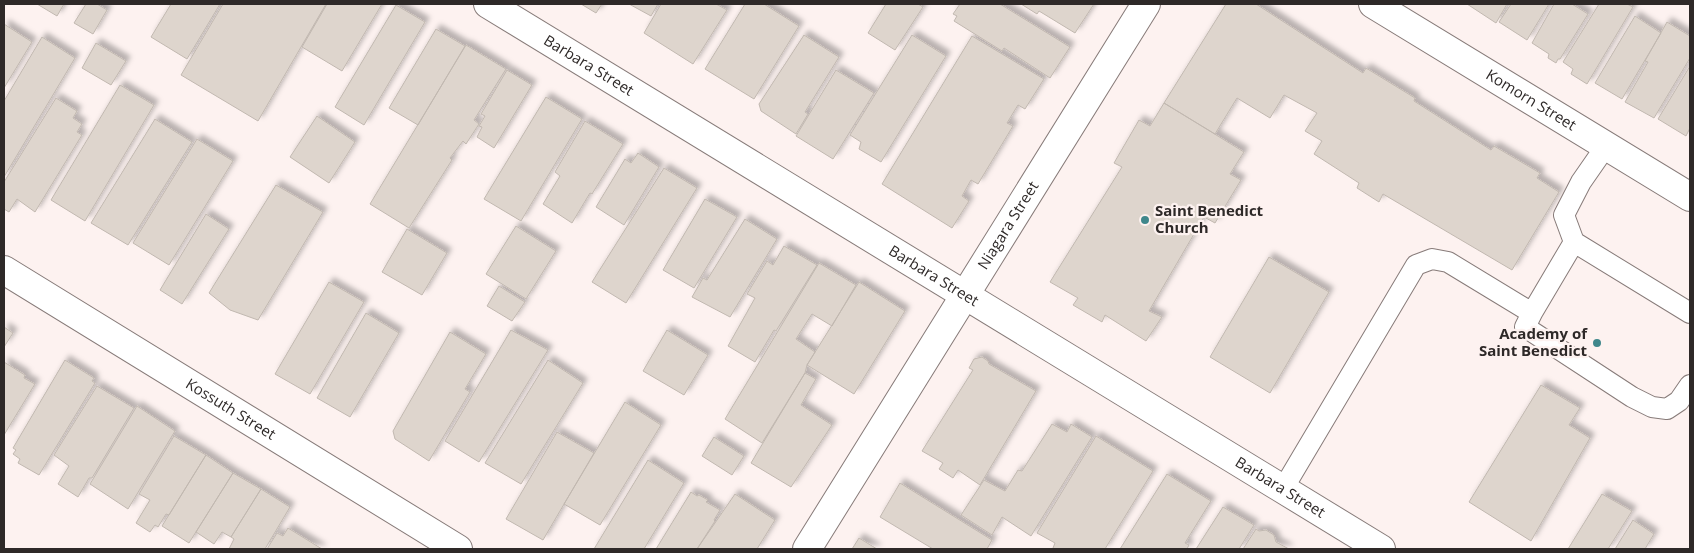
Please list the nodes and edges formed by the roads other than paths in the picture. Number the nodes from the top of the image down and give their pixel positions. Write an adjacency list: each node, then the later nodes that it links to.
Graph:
1 (488, 4): 8 (street, Barbara Street)
2 (1146, 4): 8 (street, Niagara Street)
3 (1373, 4): 4 (street, Komorn Street)
4 (1606, 146): 5 (street, Komorn Street); 6 (lane)
5 (1690, 197)
6 (1574, 242): 9 (lane); 10 (lane)
7 (4, 270): 13 (street, Kossuth Street)
8 (965, 294): 12 (street, Barbara Street); 14 (street, Niagara Street)
9 (1690, 312)
10 (1532, 313): 11 (lane); 12 (lane)
11 (1690, 385)
12 (1283, 489): 15 (street, Barbara Street)
13 (458, 549)
14 (807, 549)
15 (1381, 549)

